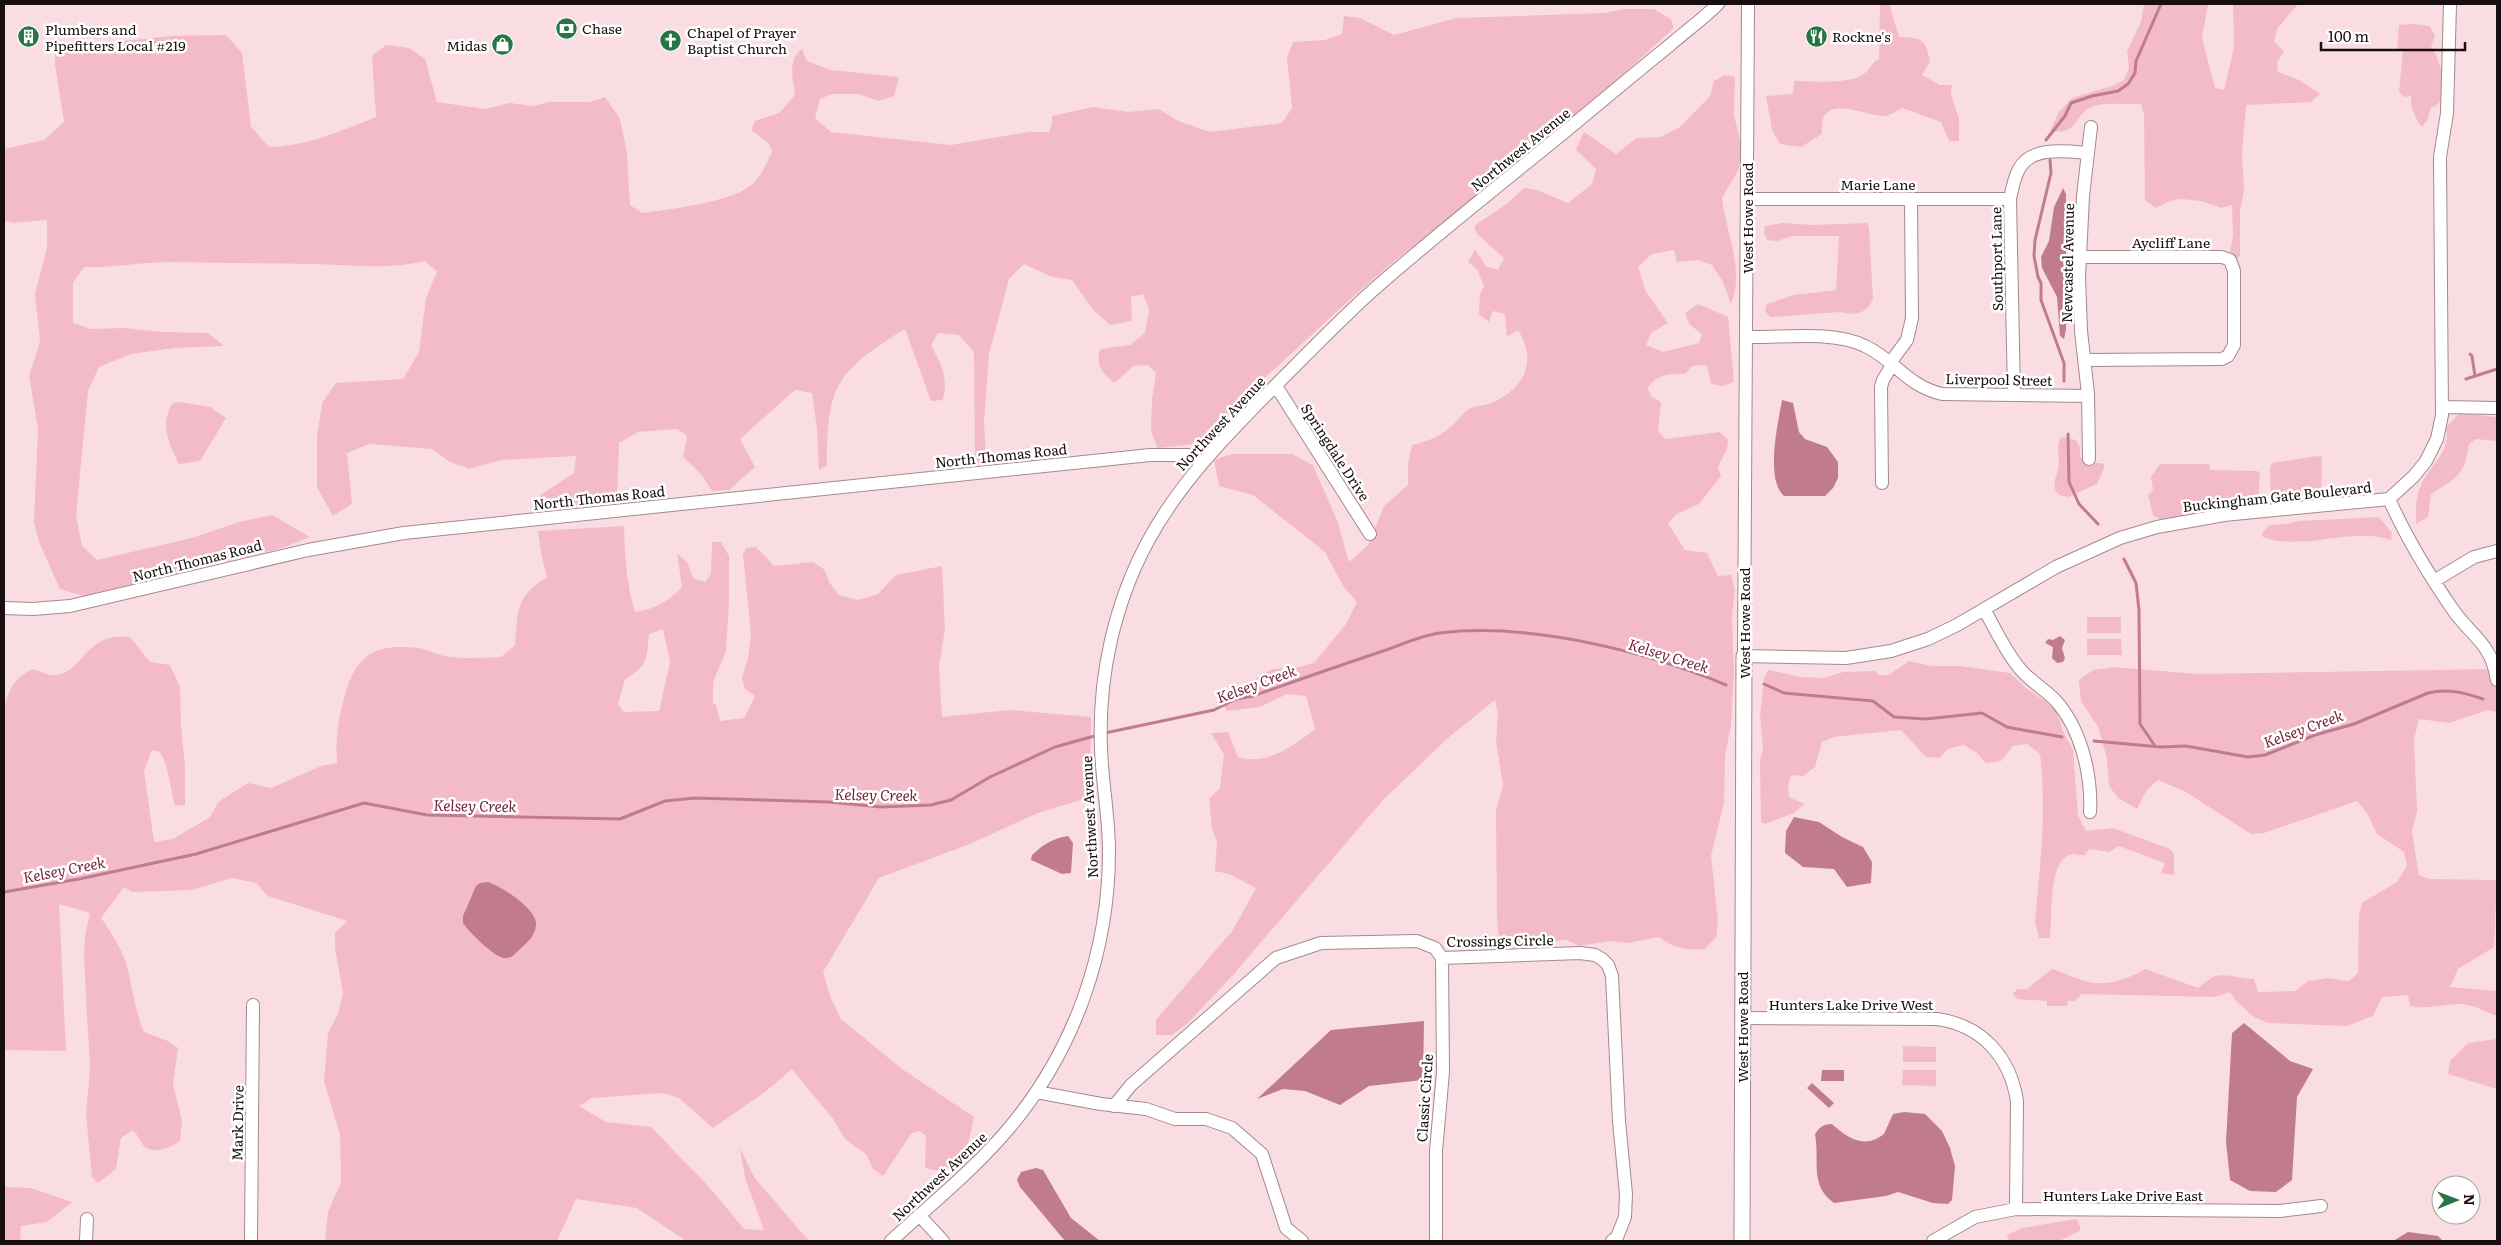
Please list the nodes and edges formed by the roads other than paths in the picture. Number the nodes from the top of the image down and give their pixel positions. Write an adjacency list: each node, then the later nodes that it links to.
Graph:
1 (1718, 4): 13 (street, Northwest Avenue)
2 (1748, 4): 6 (street, West Howe Road)
3 (2450, 4): 16 (street, Buckingham Gate Boulevard)
4 (2091, 127): 5 (street, Newcastel Avenue)
5 (2087, 154): 8 (street, Southport Lane); 9 (street, Newcastel Avenue)
6 (1747, 199): 7 (street, Marie Lane); 10 (street, West Howe Road)
7 (1911, 199): 8 (street, Marie Lane); 12 (street)
8 (2010, 199): 14 (street, Southport Lane)
9 (2080, 257): 11 (street, Newcastel Avenue); 11 (street, Aycliff Lane)
10 (1747, 337): 12 (street, Liverpool Street); 27 (street, West Howe Road)
11 (2085, 360): 15 (street, Newcastel Avenue)
12 (1891, 364): 14 (street, Liverpool Street); 20 (street)
13 (1276, 386): 19 (street, Northwest Avenue); 22 (street, Springdale Drive)
14 (2014, 394): 15 (street, Liverpool Street)
15 (2088, 396): 18 (street, Newcastel Avenue)
16 (2442, 407): 17 (street); 21 (street, Buckingham Gate Boulevard)
17 (2497, 408)
18 (2089, 459)
19 (1201, 462): 25 (street, North Thomas Road); 33 (street, Northwest Avenue)
20 (1882, 484)
21 (2389, 499): 24 (street); 26 (street, Buckingham Gate Boulevard)
22 (1370, 534)
23 (2497, 551): 24 (street)
24 (2434, 581): 28 (street)
25 (4, 608)
26 (1985, 611): 27 (street, Buckingham Gate Boulevard); 29 (street)
27 (1744, 656): 32 (main road, West Howe Road)
28 (2497, 680)
29 (2090, 812)
30 (1442, 958): 34 (street, Crossings Circle); 44 (street, Classic Circle); 45 (street, Crossings Circle)
31 (253, 1005): 40 (street, Mark Drive)
32 (1742, 1018): 36 (street, Hunters Lake Drive West); 46 (main road, West Howe Road)
33 (1036, 1092): 34 (street); 37 (street, Northwest Avenue)
34 (1114, 1106): 43 (street)
35 (2320, 1206): 36 (street, Hunters Lake Drive East)
36 (2016, 1209): 47 (street, Hunters Lake Drive East)
37 (919, 1215): 41 (street, Northwest Avenue); 42 (street)
38 (86, 1219): 39 (street)
39 (86, 1241)
40 (250, 1241)
41 (891, 1241)
42 (943, 1241)
43 (1302, 1241)
44 (1436, 1241)
45 (1612, 1241)
46 (1742, 1241)
47 (1933, 1241)

